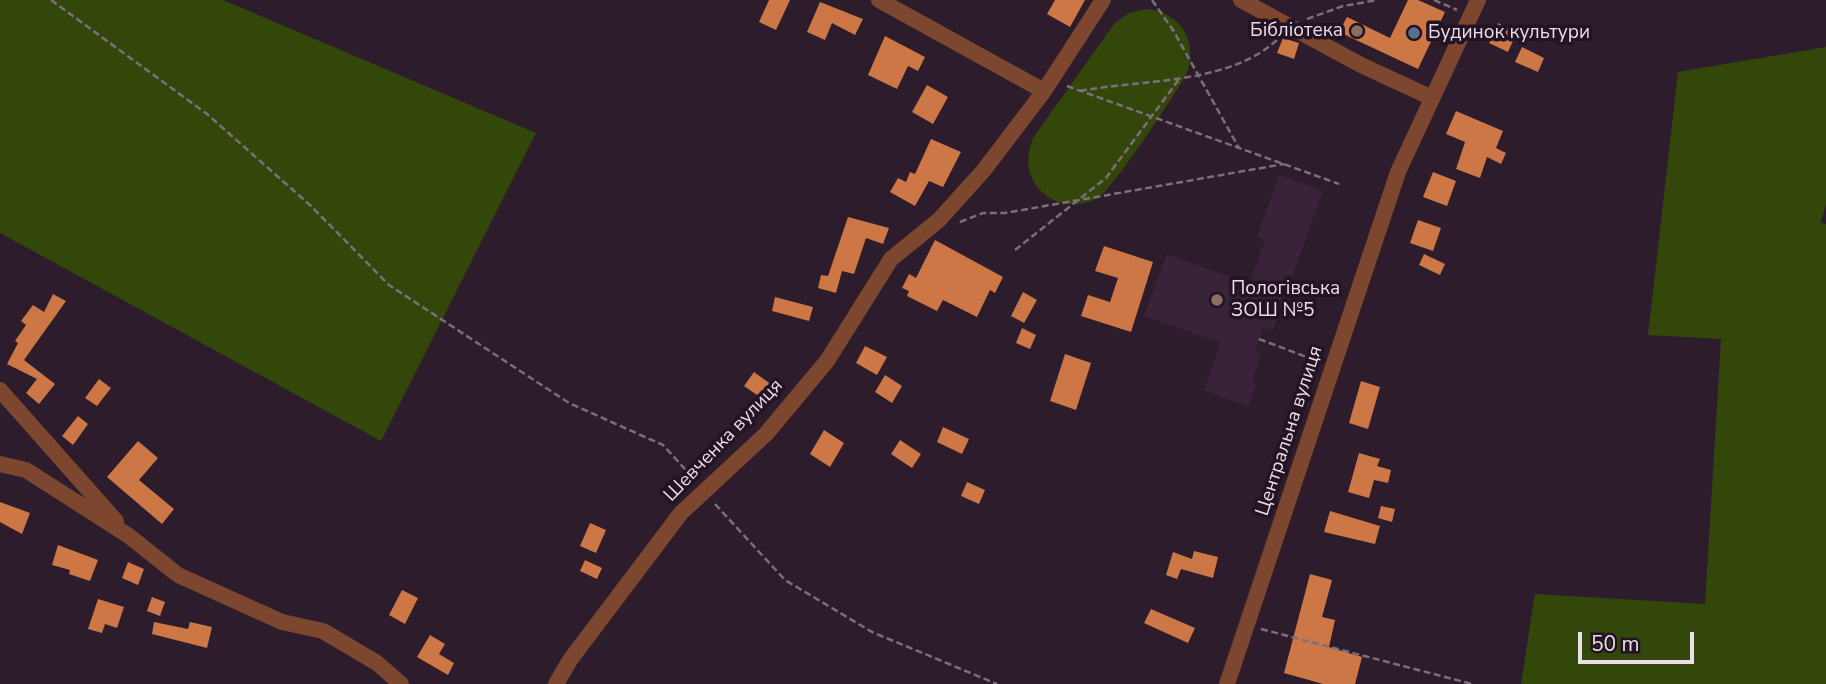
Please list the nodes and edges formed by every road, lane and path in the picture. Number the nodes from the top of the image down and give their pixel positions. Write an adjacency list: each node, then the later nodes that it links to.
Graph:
1 (51, 0): 27 (path)
2 (878, 0): 13 (street)
3 (1103, 0): 13 (street, Шевченка вулиця)
4 (1152, 0): 11 (path)
5 (1241, 0): 10 (street)
6 (1378, 0): 10 (path)
7 (1434, 0): 9 (path)
8 (1478, 0): 9 (street, Центральна вулиця)
9 (1470, 16): 15 (street, Центральна вулиця)
10 (1291, 27): 11 (path); 15 (street)
11 (1199, 77): 12 (path); 17 (path)
12 (1180, 78): 14 (path); 16 (path)
13 (1047, 85): 14 (path); 27 (street, Шевченка вулиця)
14 (1080, 91): 16 (path)
15 (1432, 99): 29 (street, Центральна вулиця)
16 (1152, 117): 17 (path); 20 (path)
17 (1239, 148): 18 (path)
18 (1284, 164): 19 (path); 20 (path)
19 (1339, 184)
20 (1080, 199): 21 (path); 22 (path)
21 (954, 225)
22 (1015, 250)
23 (1259, 340): 24 (path)
24 (1312, 359)
25 (0, 390): 28 (street)
26 (0, 464): 28 (street)
27 (705, 491): 31 (street, Шевченка вулиця); 32 (path)
28 (129, 536): 30 (street)
29 (1248, 625): 33 (street, Центральна вулиця); 34 (path)
30 (401, 684)
31 (556, 684)
32 (997, 684)
33 (1227, 684)
34 (1472, 684)

